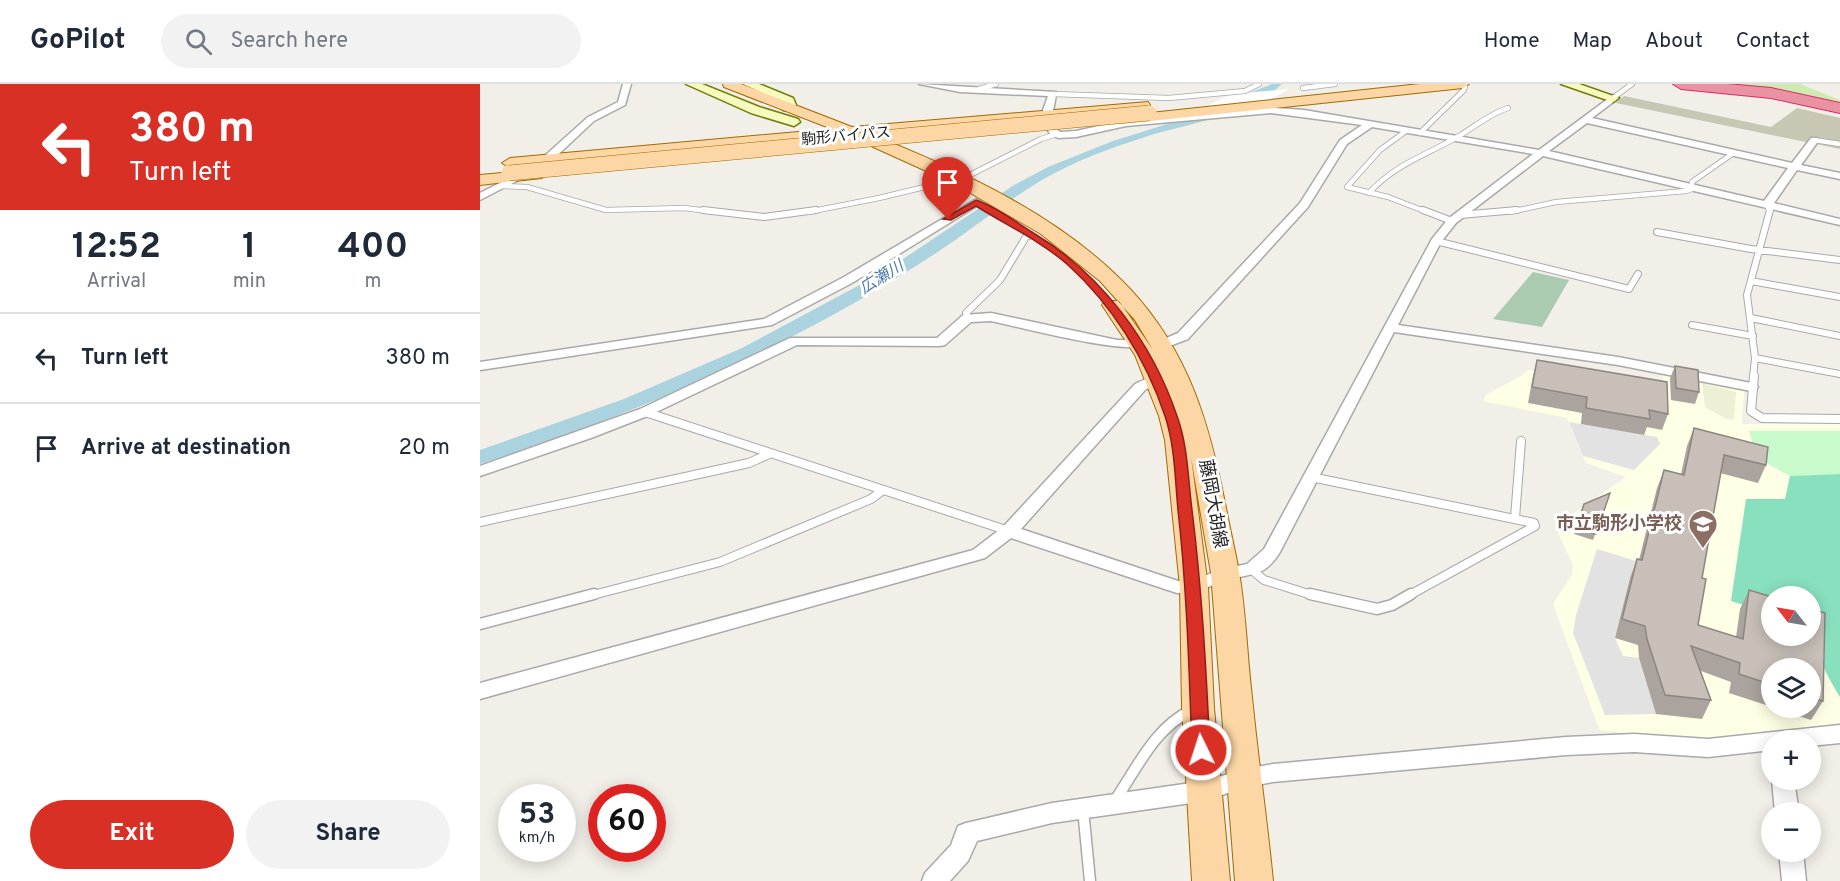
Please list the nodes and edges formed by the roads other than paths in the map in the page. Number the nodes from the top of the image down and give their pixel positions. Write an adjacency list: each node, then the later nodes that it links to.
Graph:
1 (627, 84): 43 (street)
2 (692, 84): 26 (main road)
3 (711, 84): 26 (main road)
4 (729, 84): 26 (main road)
5 (748, 84): 26 (main road)
6 (922, 84): 17 (street)
7 (996, 84): 17 (lane)
8 (1259, 84): 18 (lane)
9 (1335, 84): 15 (lane)
10 (1412, 84): 22 (main road)
11 (1567, 84): 20 (main road)
12 (1632, 84): 20 (lane)
13 (1681, 84): 25 (highway)
14 (1464, 85): 22 (main road); 31 (lane)
15 (1304, 86)
16 (1821, 88): 19 (highway)
17 (979, 90): 18 (street)
18 (1053, 94): 29 (street)
19 (1840, 96)
20 (1613, 98): 27 (street)
21 (1210, 103): 22 (main road); 29 (main road); 47 (main road, 駒形バイパス, bridge)
22 (1268, 104): 28 (street); 29 (main road)
23 (1293, 106): 28 (lane)
24 (1508, 108): 34 (lane)
25 (1840, 108)
26 (790, 115): 32 (main road); 33 (main road)
27 (1587, 120): 40 (street); 41 (street)
28 (1370, 124): 30 (street); 74 (street)
29 (1050, 125): 33 (main road); 35 (main road); 50 (lane)
30 (1406, 130): 31 (street); 54 (lane)
31 (1420, 133): 34 (street)
32 (821, 134): 33 (main road); 43 (main road)
33 (848, 139): 37 (main road); 42 (main road); 47 (main road)
34 (1454, 139): 40 (street); 54 (lane)
35 (920, 140): 37 (main road); 39 (main road)
36 (1814, 140): 38 (lane); 45 (street)
37 (878, 144): 39 (main road, 藤岡大胡線)
38 (1840, 144)
39 (898, 152): 50 (main road, 藤岡大胡線)
40 (1544, 153): 53 (street); 58 (street)
41 (1732, 154): 45 (street); 53 (lane)
42 (866, 155)
43 (546, 161): 44 (main road)
44 (480, 165)
45 (1795, 166): 49 (street); 57 (street)
46 (480, 173): 47 (main road, 駒形バイパス)
47 (514, 175): 51 (main road); 52 (lane); 55 (street)
48 (915, 176): 52 (main road, 藤岡大胡線)
49 (1840, 176)
50 (958, 179): 52 (lane); 56 (main road, 藤岡大胡線)
51 (480, 180)
52 (934, 184): 56 (main road, 藤岡大胡線)
53 (1692, 188): 57 (street); 58 (lane)
54 (1369, 193): 58 (lane)
55 (480, 197)
56 (989, 205): 61 (main road, 藤岡大胡線); 74 (main road, 藤岡大胡線); 76 (street)
57 (1767, 205): 59 (street); 63 (lane)
58 (1456, 218): 62 (street)
59 (1840, 222)
60 (1657, 232): 63 (lane)
61 (1031, 235): 68 (lane); 74 (main road, 藤岡大胡線)
62 (1436, 241): 65 (lane); 71 (street)
63 (1759, 249): 64 (lane); 66 (lane)
64 (1840, 260)
65 (1638, 274)
66 (1751, 281): 67 (lane); 69 (lane)
67 (1840, 297)
68 (968, 318): 74 (street); 80 (street)
69 (1751, 318): 72 (lane); 73 (lane)
70 (1692, 325): 72 (lane)
71 (1391, 328): 79 (street); 85 (street)
72 (1753, 336): 75 (lane)
73 (1840, 336)
74 (1150, 345): 78 (main road, 藤岡大胡線); 91 (main road, 藤岡大胡線)
75 (1755, 358): 77 (lane); 79 (lane)
76 (480, 366)
77 (1840, 374)
78 (1157, 379): 89 (street); 92 (main road, 藤岡大胡線)
79 (1751, 387): 81 (lane)
80 (645, 412): 83 (lane); 84 (street)
81 (1840, 419)
82 (1521, 441): 87 (lane)
83 (769, 454): 86 (lane); 88 (lane)
84 (480, 471)
85 (1311, 477): 87 (lane); 90 (street)
86 (883, 490): 89 (lane); 93 (lane)
87 (1515, 518): 90 (lane)
88 (480, 522)
89 (1009, 531): 92 (street); 94 (street)
90 (1252, 570): 91 (street)
91 (1225, 574): 92 (street); 99 (main road, 藤岡大胡線)
92 (1194, 587): 95 (main road, 藤岡大胡線)
93 (480, 624)
94 (480, 691)
95 (1198, 708): 100 (main road, 藤岡大胡線); 101 (lane)
96 (1840, 734): 97 (street)
97 (1821, 737)
98 (1761, 745): 99 (street)
99 (1245, 778): 100 (street); 107 (main road, 藤岡大胡線)
100 (1205, 791): 101 (street); 106 (main road, 藤岡大胡線)
101 (1116, 804): 102 (street)
102 (1083, 808): 104 (street); 105 (lane)
103 (1792, 862): 108 (street)
104 (934, 881)
105 (1090, 881)
106 (1211, 881)
107 (1254, 881)
108 (1794, 881)

